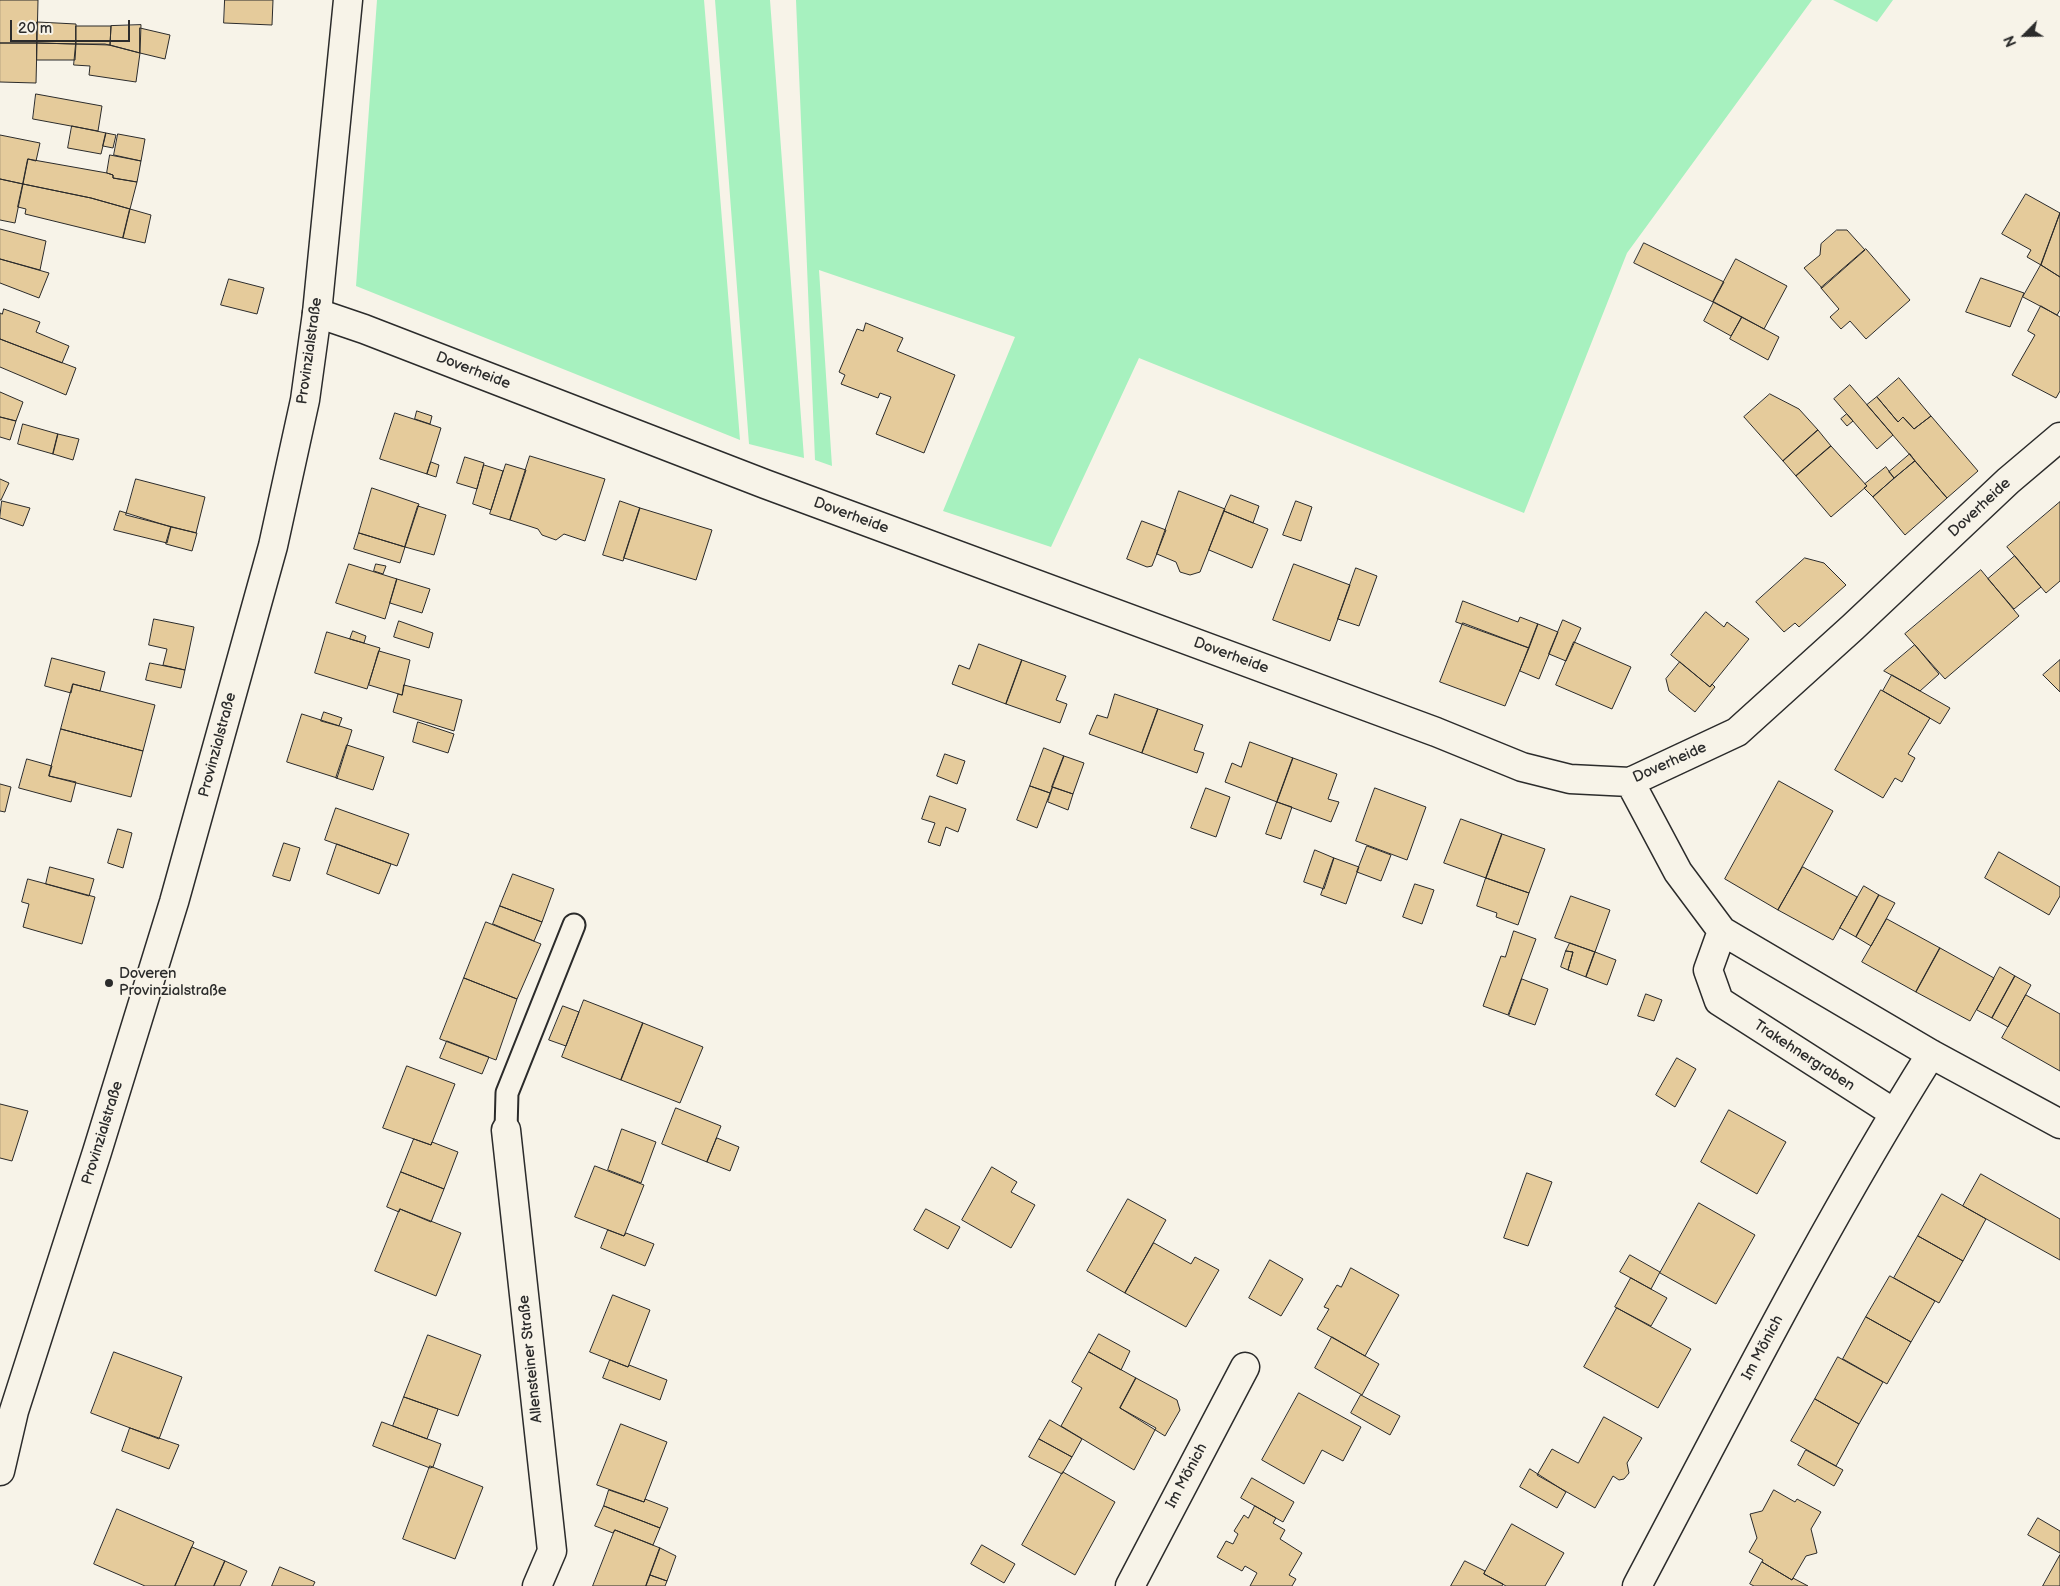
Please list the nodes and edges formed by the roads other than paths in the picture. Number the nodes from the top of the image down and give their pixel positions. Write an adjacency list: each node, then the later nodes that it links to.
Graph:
1 (348, 0): 2 (street, Provinzialstraße)
2 (316, 313): 4 (street, Doverheide); 12 (street, Provinzialstraße)
3 (2060, 436): 4 (street, Doverheide)
4 (1630, 782): 6 (street)
5 (574, 925): 10 (lane)
6 (1722, 931): 7 (street); 8 (street, Trakehnergraben)
7 (1931, 1054): 8 (street); 9 (street)
8 (1894, 1113): 15 (street, Im Mönich)
9 (2060, 1124)
10 (506, 1130): 13 (street, Allensteiner Straße)
11 (1245, 1367): 14 (street, Im Mönich)
12 (0, 1471)
13 (537, 1586)
14 (1130, 1586)
15 (1637, 1586)

